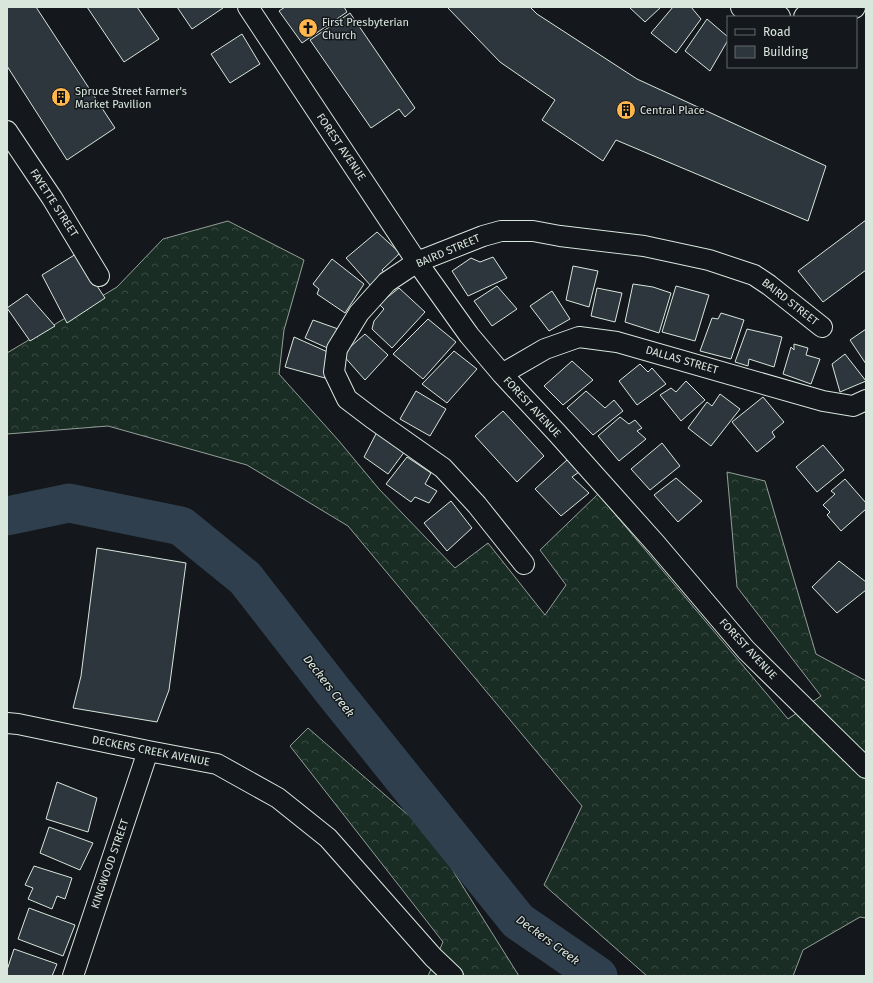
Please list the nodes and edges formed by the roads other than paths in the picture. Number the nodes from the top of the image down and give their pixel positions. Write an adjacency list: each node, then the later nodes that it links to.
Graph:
1 (248, 7): 7 (street, FOREST AVENUE)
2 (742, 7): 4 (main road)
3 (854, 7): 5 (main road)
4 (775, 16)
5 (815, 16)
6 (7, 132): 8 (street, FAYETTE STREET)
7 (417, 262): 9 (street, BAIRD STREET); 10 (street, FOREST AVENUE); 12 (street, BAIRD STREET)
8 (99, 276)
9 (822, 327)
10 (502, 374): 11 (street, DALLAS STREET); 15 (street, FOREST AVENUE)
11 (866, 400)
12 (524, 564)
13 (7, 723): 14 (street, DECKERS CREEK AVENUE)
14 (148, 751): 16 (street, KINGWOOD STREET); 17 (street, DECKERS CREEK AVENUE)
15 (866, 768)
16 (72, 976)
17 (453, 976)

